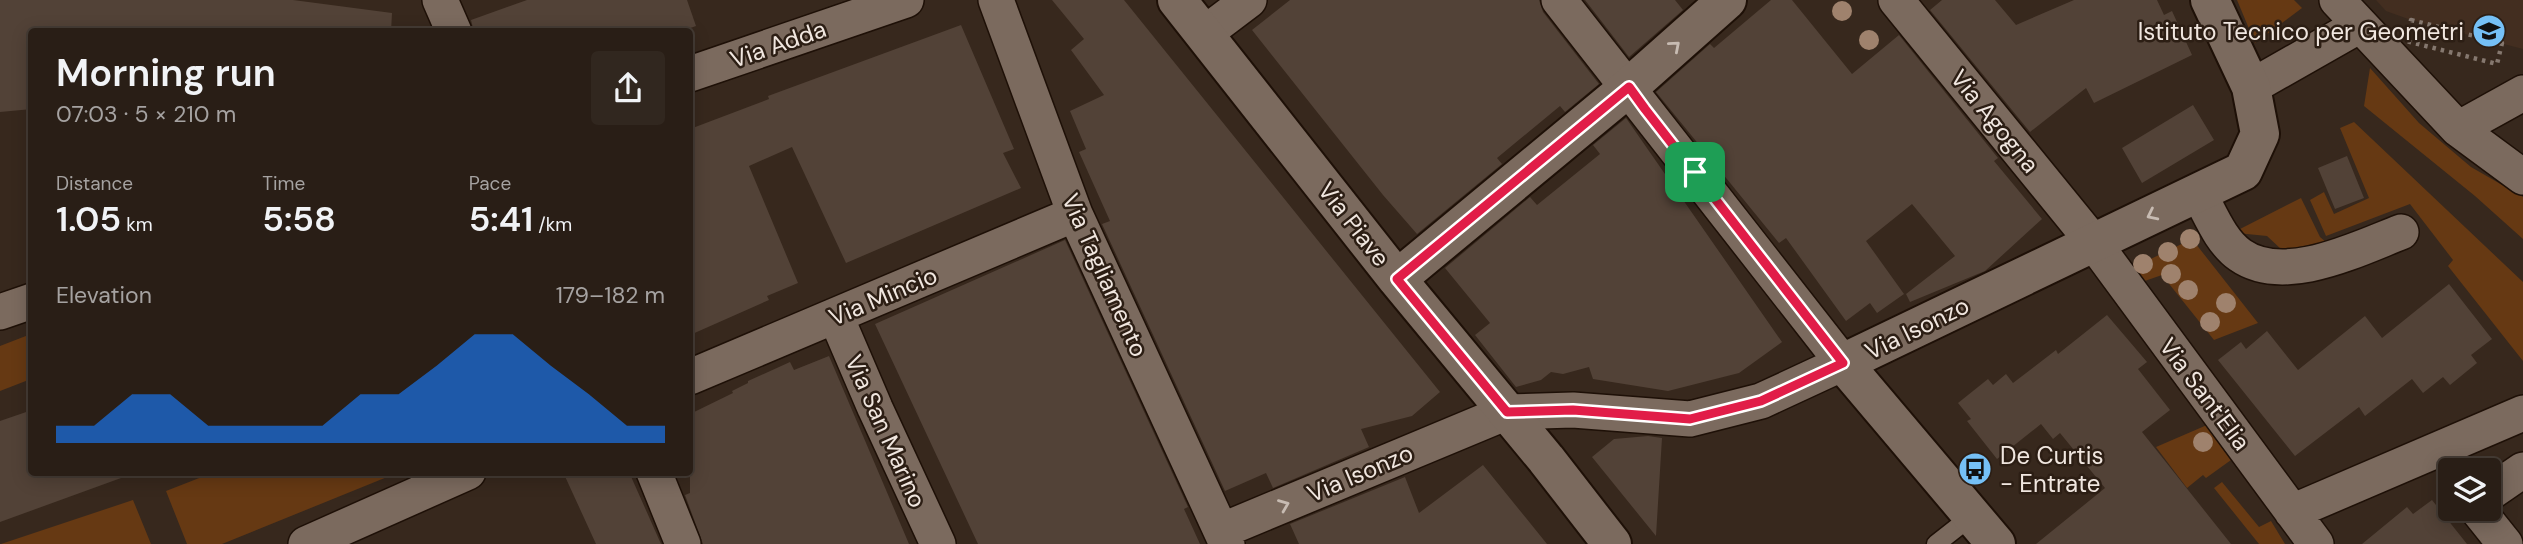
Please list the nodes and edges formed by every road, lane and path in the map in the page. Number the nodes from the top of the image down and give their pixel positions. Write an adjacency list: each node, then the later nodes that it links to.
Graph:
1 (439, 0): 13 (street)
2 (906, 0): 15 (street, Via Adda)
3 (996, 0): 22 (street, Via Tagliamento)
4 (1177, 0): 14 (street, Via Piave)
5 (1249, 0): 14 (street)
6 (1559, 0): 16 (street)
7 (1727, 0): 16 (street, one-way to 7)
8 (1896, 0): 24 (street, Via Agogna)
9 (2210, 0): 17 (street)
10 (2337, 0): 12 (street)
11 (2411, 20): 11 (path)
12 (2360, 25): 17 (street); 19 (street)
13 (452, 28)
14 (1205, 34): 25 (street, Via Piave)
15 (693, 73)
16 (1629, 87): 25 (street); 29 (street)
17 (2251, 87): 21 (street, Via Isonzo)
18 (2523, 93): 19 (street)
19 (2458, 129): 20 (street)
20 (2523, 177)
21 (2198, 192): 23 (street); 24 (street, Via Isonzo, one-way to 24)
22 (1075, 214): 28 (street, Via Mincio); 40 (street, Via Tagliamento)
23 (2401, 232)
24 (2094, 243): 29 (street, Via Isonzo); 37 (street, Via Sant'Elia)
25 (1397, 279): 31 (street, Via Piave)
26 (28, 302): 27 (street)
27 (0, 312)
28 (836, 317): 30 (street, Via Mincio); 43 (street, Via San Marino)
29 (1843, 363): 31 (street, Via Isonzo); 39 (street)
30 (693, 376)
31 (1507, 412): 40 (street, Via Isonzo, one-way to 31); 44 (street, Via Piave)
32 (2523, 413): 37 (street)
33 (2523, 470): 36 (street)
34 (459, 476): 41 (street)
35 (655, 476): 42 (street)
36 (2501, 485)
37 (2292, 512): 46 (street, Via Sant'Elia)
38 (2487, 521): 47 (street)
39 (1985, 530): 45 (lane)
40 (1224, 537)
41 (306, 544)
42 (683, 544)
43 (937, 544)
44 (1612, 544)
45 (1936, 544)
46 (2316, 544)
47 (2505, 544)

